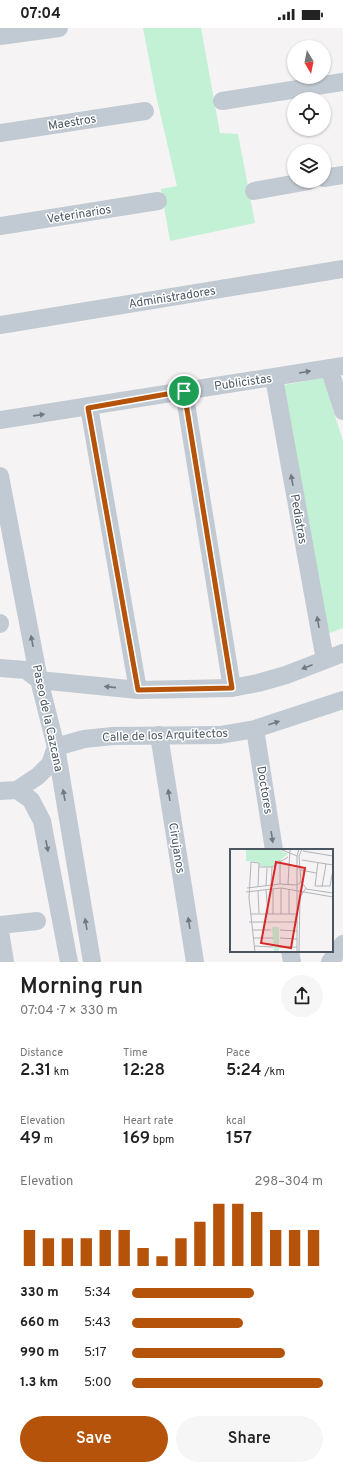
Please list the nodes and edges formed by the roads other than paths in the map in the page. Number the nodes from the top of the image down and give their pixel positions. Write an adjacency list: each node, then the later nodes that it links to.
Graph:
1 (59, 28): 2 (street)
2 (0, 36)
3 (343, 82): 4 (street)
4 (222, 101)
5 (144, 111): 6 (street, Maestros)
6 (0, 133)
7 (343, 175): 8 (street)
8 (331, 177)
9 (287, 185): 10 (street)
10 (254, 191)
11 (158, 201): 12 (street, Veterinarios)
12 (0, 226)
13 (343, 269): 14 (street, Administradores)
14 (0, 325)
15 (336, 367): 16 (street, Publicistas, one-way to 15); 19 (street)
16 (274, 378): 17 (street, Publicistas); 23 (street, Pediatras, one-way to 16)
17 (184, 391): 18 (street, Publicistas); 26 (street)
18 (88, 408): 20 (street, Publicistas, one-way to 18); 27 (street)
19 (343, 411)
20 (0, 420)
21 (0, 476): 25 (street, Paseo de la Cazcana, one-way to 21)
22 (343, 653): 23 (street)
23 (325, 660): 26 (street, one-way to 26)
24 (0, 668): 25 (street)
25 (39, 680): 27 (street, one-way to 25); 31 (street, Paseo de la Cazcana)
26 (232, 688): 27 (street)
27 (138, 690)
28 (343, 700): 29 (street, Calle de los Arquitectos, one-way to 28)
29 (255, 729): 30 (street, Calle de los Arquitectos); 33 (street, Doctores, one-way to 33)
30 (160, 735): 31 (street, Calle de los Arquitectos); 42 (street, Cirujanos, one-way to 30)
31 (56, 747): 32 (street); 41 (street, Paseo de la Cazcana, one-way to 31)
32 (8, 790): 40 (street, one-way to 40)
33 (274, 849)
34 (37, 921): 35 (street)
35 (0, 925)
36 (0, 930): 39 (street)
37 (343, 944): 44 (street)
38 (290, 952): 43 (street)
39 (5, 962)
40 (69, 962)
41 (92, 962)
42 (195, 962)
43 (292, 962)
44 (330, 962)

